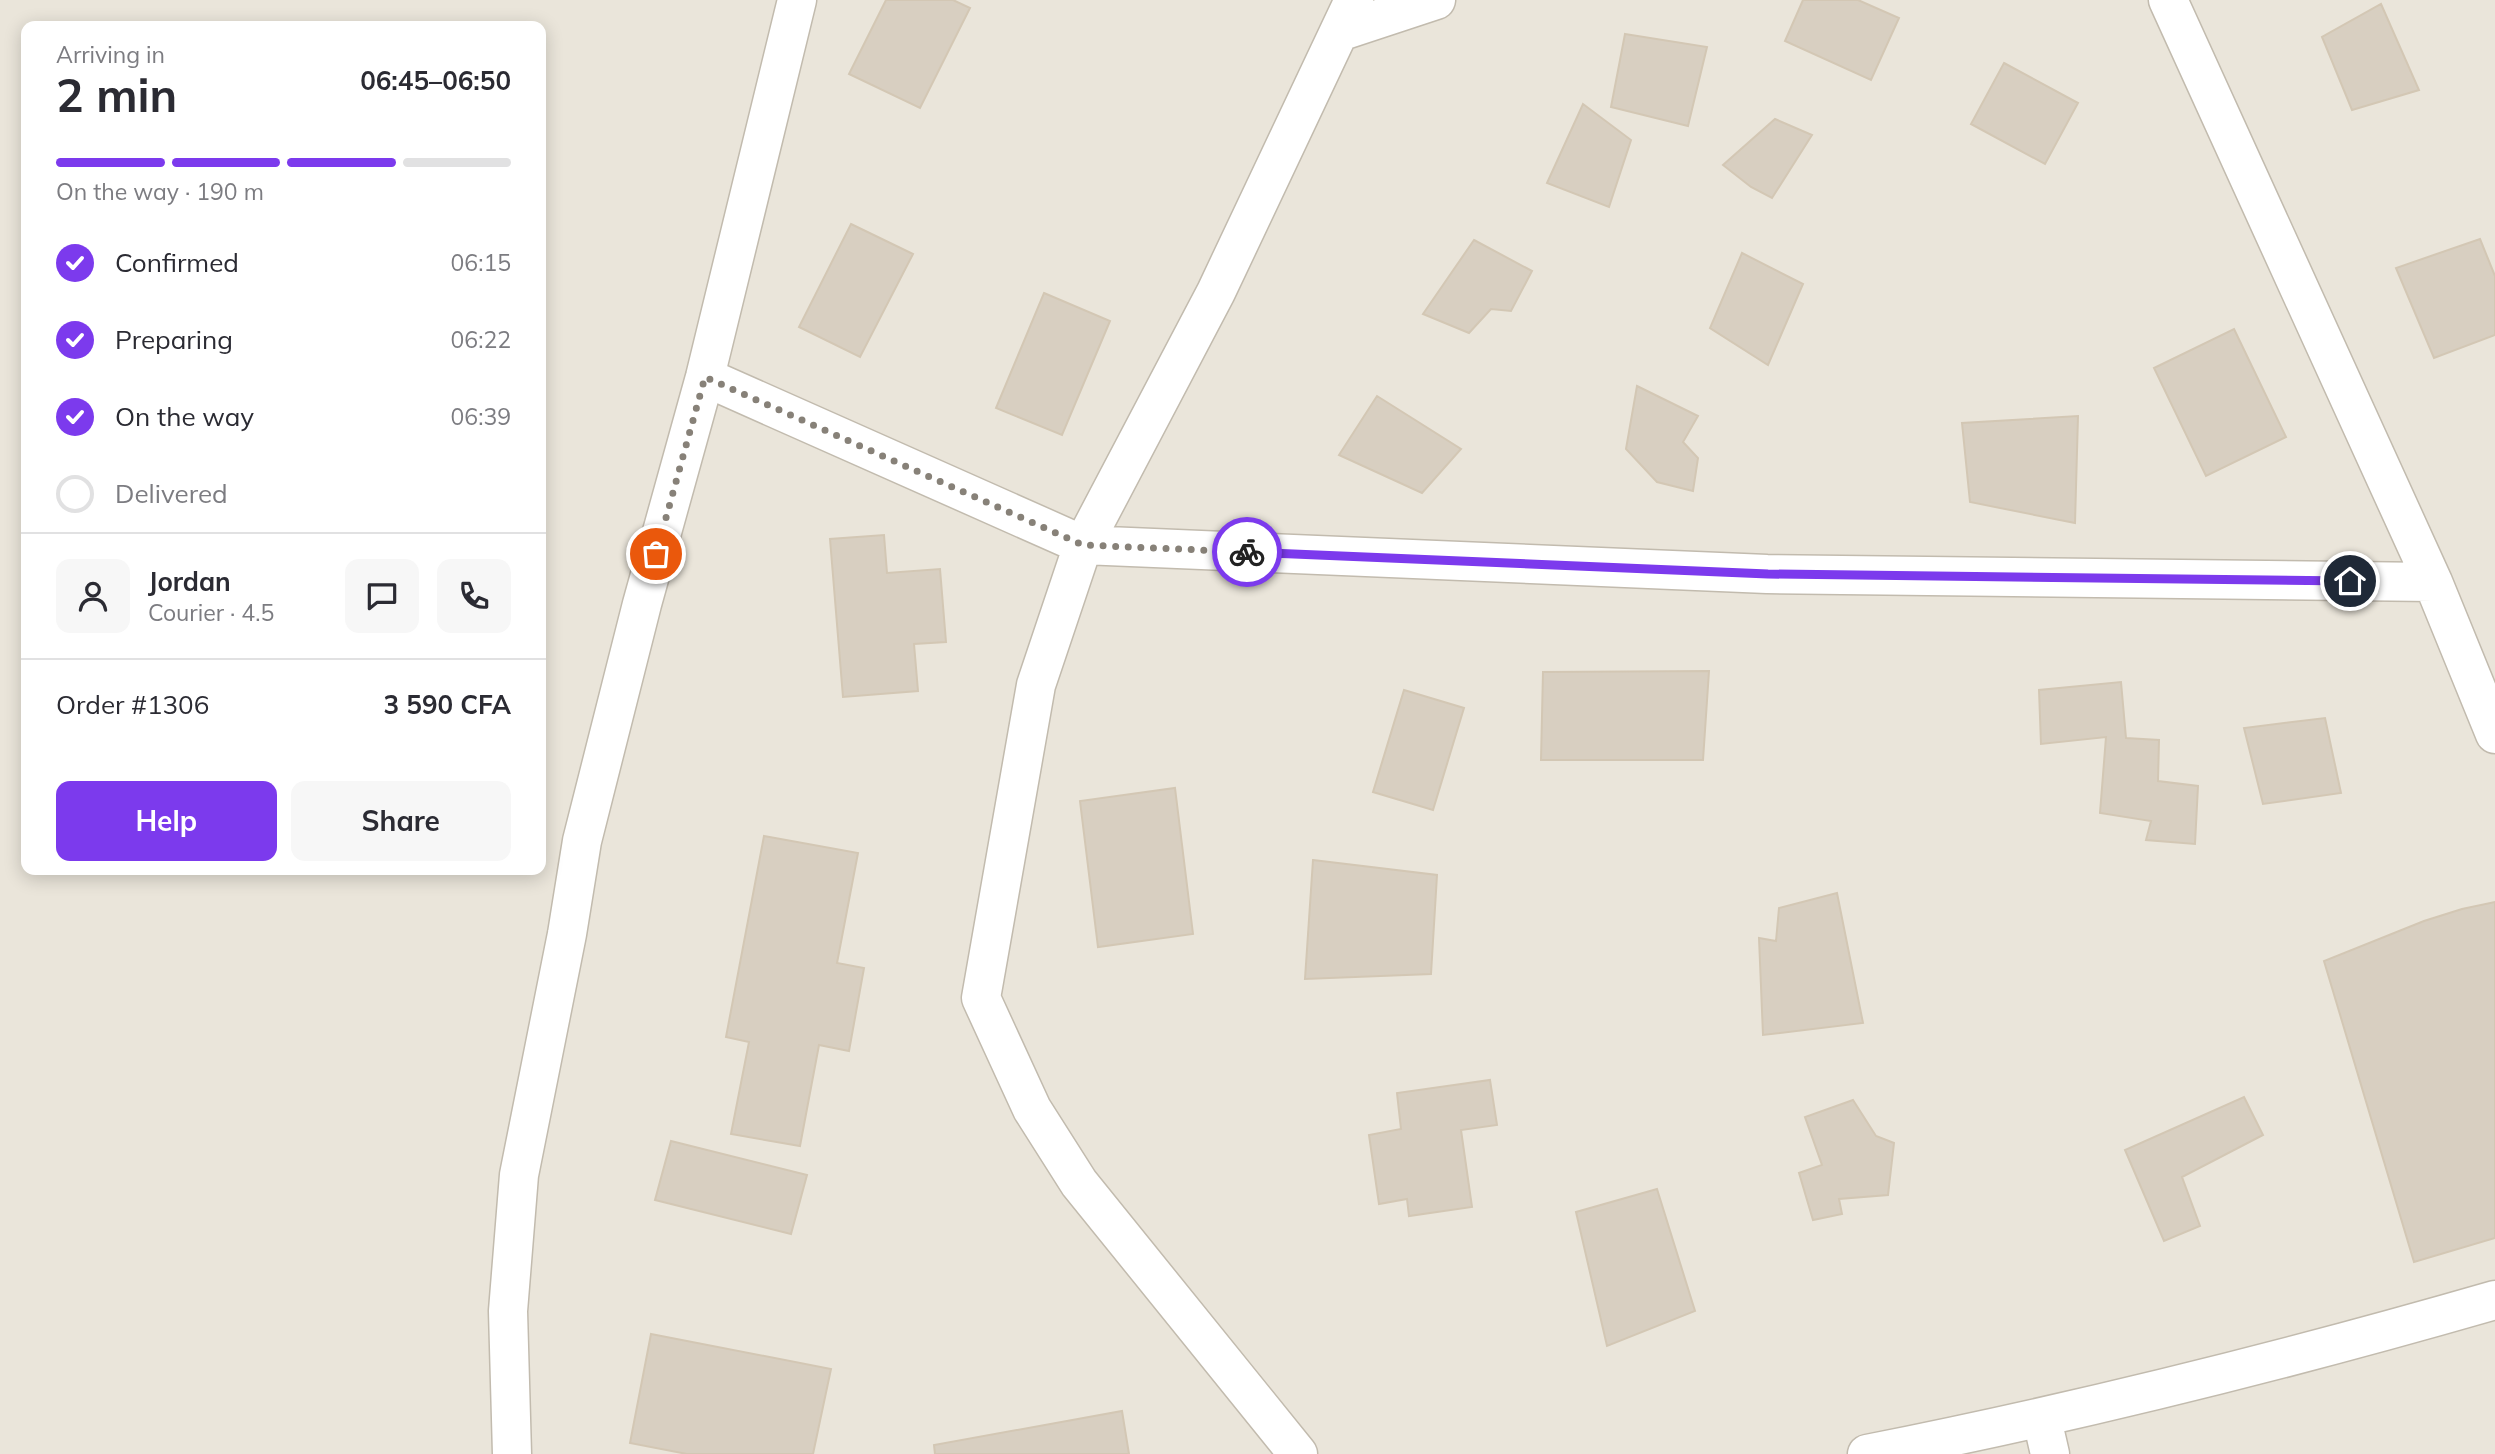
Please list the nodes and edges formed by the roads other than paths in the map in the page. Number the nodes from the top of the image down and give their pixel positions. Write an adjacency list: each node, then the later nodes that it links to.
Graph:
1 (797, 0): 5 (street)
2 (1436, 0): 4 (street)
3 (2168, 0): 7 (street)
4 (1347, 16): 6 (street)
5 (705, 377): 6 (street); 11 (street)
6 (1083, 545): 7 (street); 12 (street)
7 (2433, 582): 8 (street)
8 (2495, 734)
9 (2495, 1300): 10 (street)
10 (2046, 1436): 13 (street)
11 (512, 1454)
12 (1298, 1454)
13 (1867, 1454)

